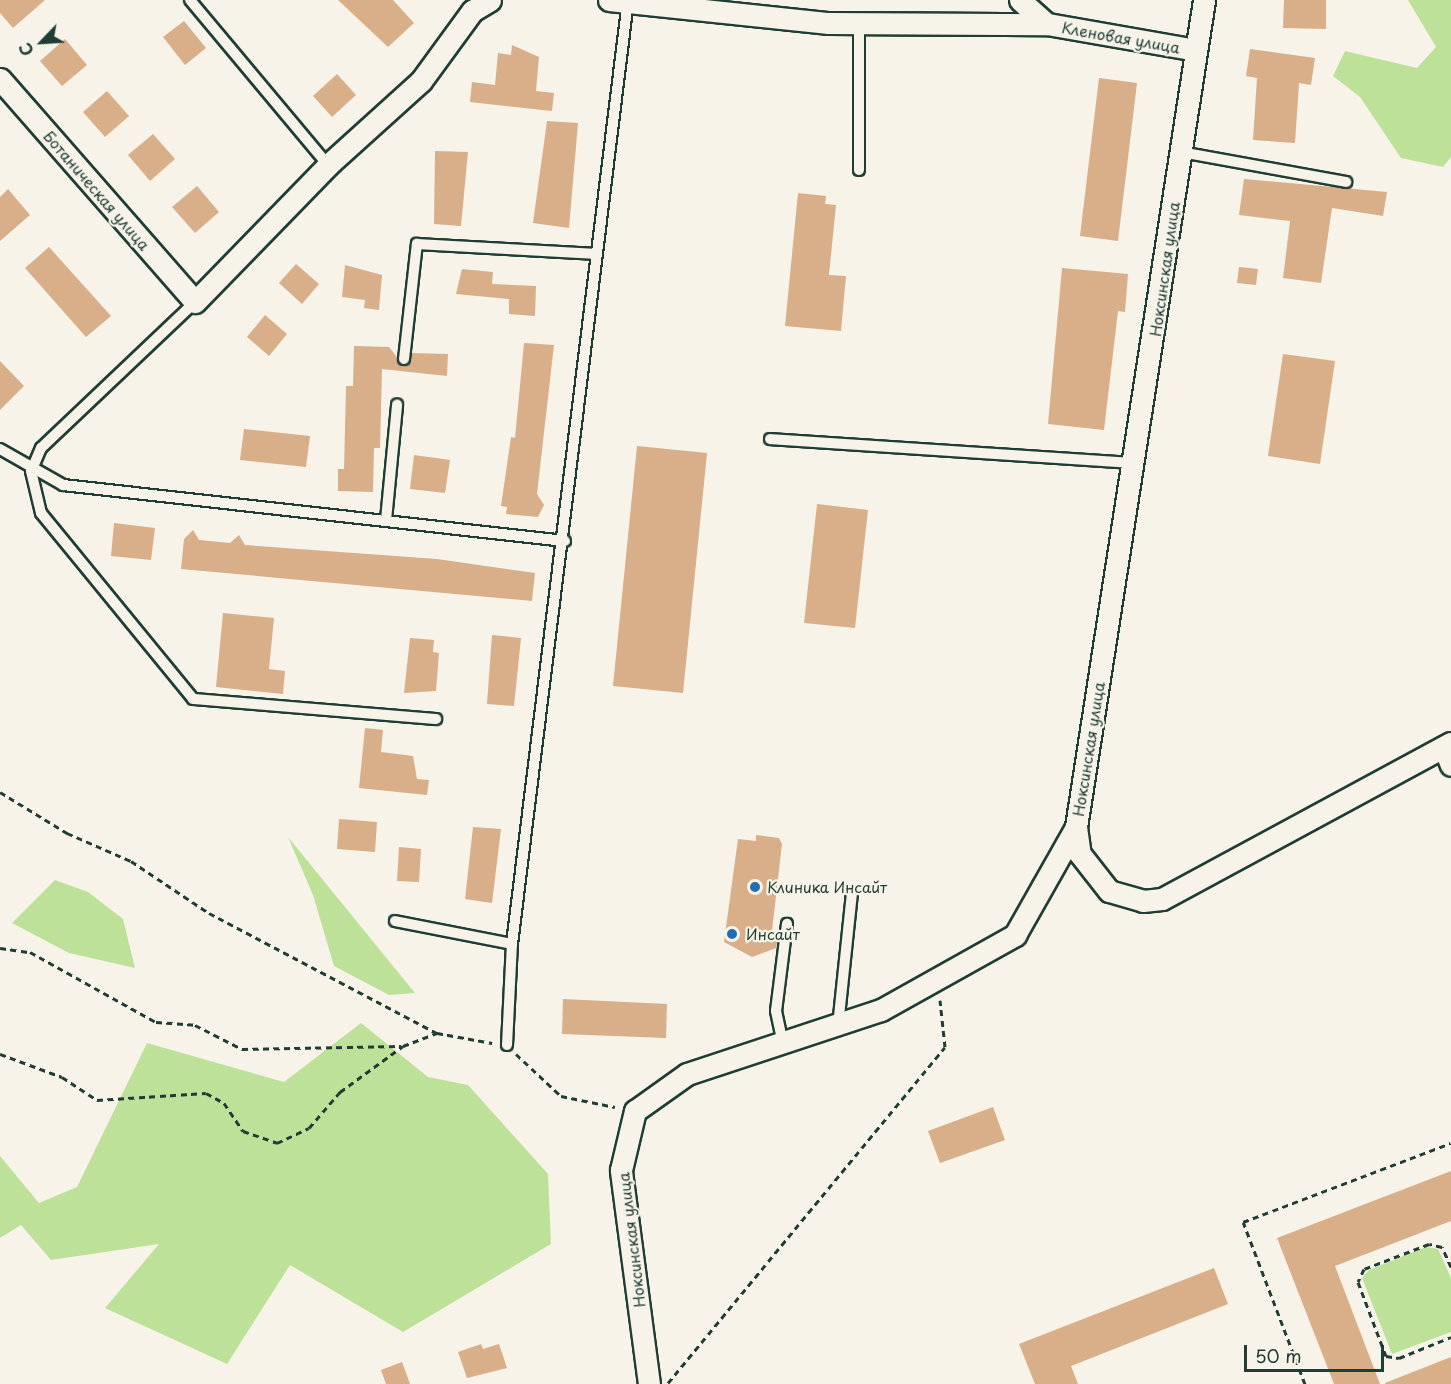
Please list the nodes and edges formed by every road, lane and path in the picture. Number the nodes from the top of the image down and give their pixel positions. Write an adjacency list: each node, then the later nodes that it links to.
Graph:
1 (190, 0): 11 (lane)
2 (1020, 0): 7 (street, Кленовая улица)
3 (1204, 0): 8 (street, Ноксинская улица)
4 (622, 1): 6 (street); 14 (lane)
5 (474, 4): 11 (street)
6 (860, 23): 7 (street); 12 (lane)
7 (1047, 24): 8 (street, Кленовая улица)
8 (1196, 50): 10 (street, Ноксинская улица)
9 (0, 79): 15 (street, Ботаническая улица)
10 (1181, 152): 13 (lane); 20 (street, Ноксинская улица)
11 (328, 165): 15 (street)
12 (859, 170)
13 (1346, 182)
14 (597, 254): 16 (lane); 23 (lane)
15 (195, 302): 21 (lane)
16 (404, 359)
17 (397, 405): 22 (lane)
18 (770, 439): 20 (lane)
19 (0, 449): 21 (lane)
20 (1136, 463): 27 (street, Ноксинская улица)
21 (32, 471): 22 (lane); 24 (lane)
22 (386, 520): 23 (lane)
23 (566, 541): 31 (lane)
24 (436, 719)
25 (1449, 752): 27 (street)
26 (0, 792): 35 (path)
27 (1076, 827): 33 (street, Ноксинская улица)
28 (852, 892): 34 (lane)
29 (395, 921): 31 (lane)
30 (787, 924): 36 (lane)
31 (512, 944): 37 (lane)
32 (0, 948): 38 (path)
33 (937, 979): 34 (street, Ноксинская улица); 45 (path)
34 (838, 1027): 36 (street, Ноксинская улица)
35 (437, 1033): 37 (path); 38 (path)
36 (783, 1044): 40 (street, Ноксинская улица)
37 (507, 1045): 40 (path)
38 (403, 1046): 39 (path)
39 (0, 1054)
40 (635, 1111): 44 (street, Ноксинская улица)
41 (1451, 1143): 46 (path)
42 (1451, 1267): 43 (path)
43 (1451, 1337)
44 (649, 1384)
45 (667, 1384)
46 (1305, 1384)

